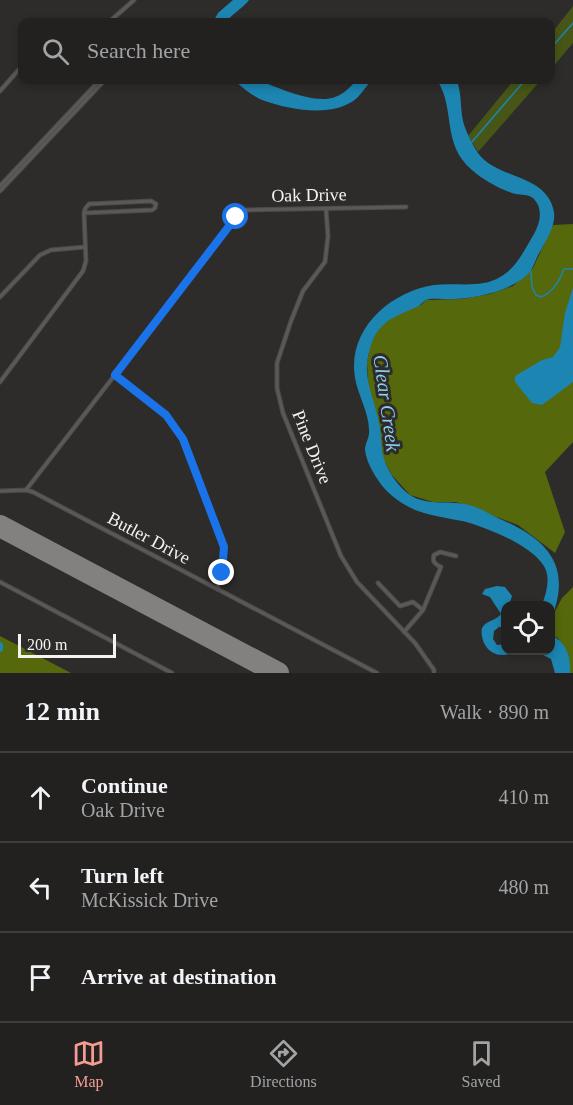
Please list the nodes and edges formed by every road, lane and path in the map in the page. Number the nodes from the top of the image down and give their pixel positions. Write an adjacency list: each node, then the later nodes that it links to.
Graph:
1 (134, 0): 2 (street)
2 (114, 18)
3 (18, 71): 5 (street)
4 (96, 84): 6 (street)
5 (0, 91)
6 (14, 174): 7 (street); 8 (street)
7 (0, 186)
8 (0, 191)
9 (406, 207): 10 (street, Oak Drive)
10 (326, 209): 14 (street, Oak Drive); 23 (street, Pine Drive)
11 (84, 213): 11 (street); 12 (street)
12 (86, 247): 13 (street); 15 (street)
13 (0, 297)
14 (115, 375): 17 (street, Oak Drive); 21 (street)
15 (0, 382)
16 (0, 490): 17 (street, Butler Drive)
17 (26, 490): 21 (street, Butler Drive)
18 (456, 556): 22 (street)
19 (0, 582): 25 (street)
20 (378, 583): 22 (street)
21 (217, 589): 26 (street, Butler Drive)
22 (423, 610): 23 (street)
23 (404, 632): 24 (street, Pine Drive)
24 (434, 672)
25 (172, 673)
26 (377, 673)

